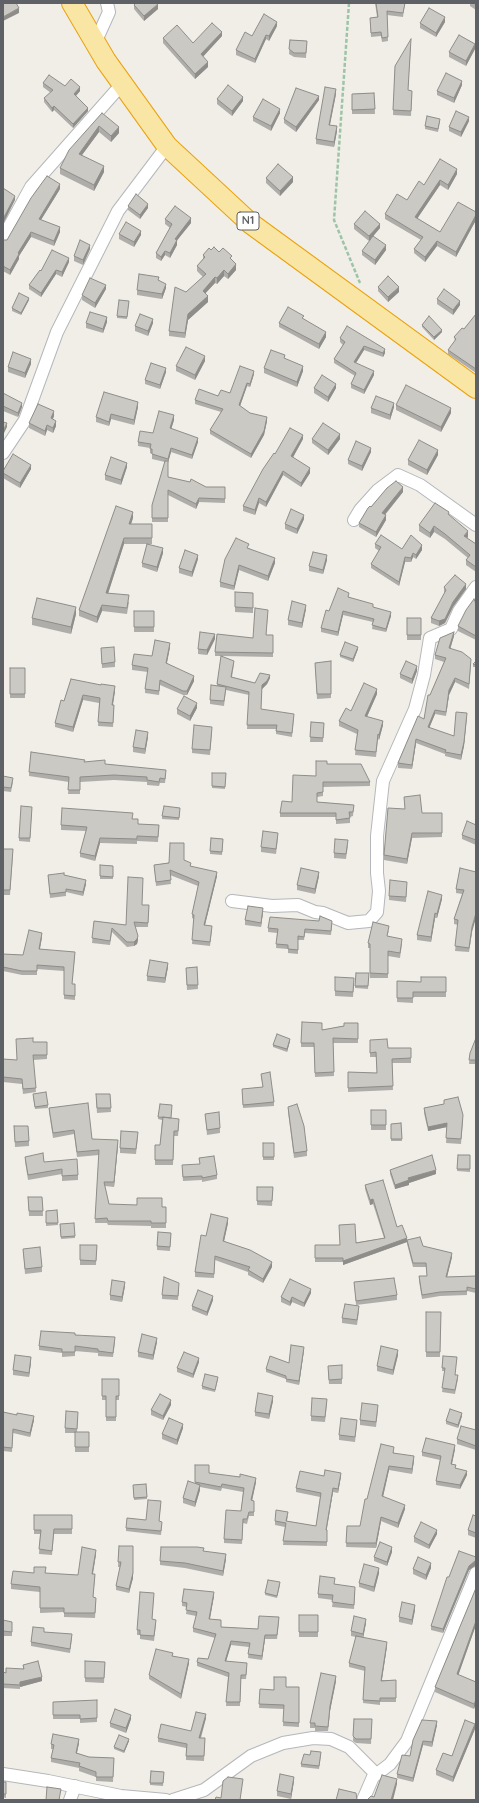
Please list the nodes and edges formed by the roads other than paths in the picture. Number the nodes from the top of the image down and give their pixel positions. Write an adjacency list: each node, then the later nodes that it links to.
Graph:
1 (72, 3): 3 (highway, N1)
2 (107, 3): 3 (street)
3 (95, 43): 4 (highway, N1)
4 (122, 84): 5 (highway, N1); 6 (street)
5 (167, 146): 7 (highway, N1); 8 (street)
6 (3, 238)
7 (476, 388)
8 (3, 453)
9 (354, 520): 10 (street)
10 (476, 525)
11 (476, 587): 12 (street)
12 (232, 901)
13 (476, 1573): 15 (street)
14 (3, 1774): 16 (street)
15 (376, 1774): 19 (street); 20 (street)
16 (75, 1786): 17 (street); 18 (street)
17 (70, 1800)
18 (166, 1800)
19 (173, 1800)
20 (363, 1800)

